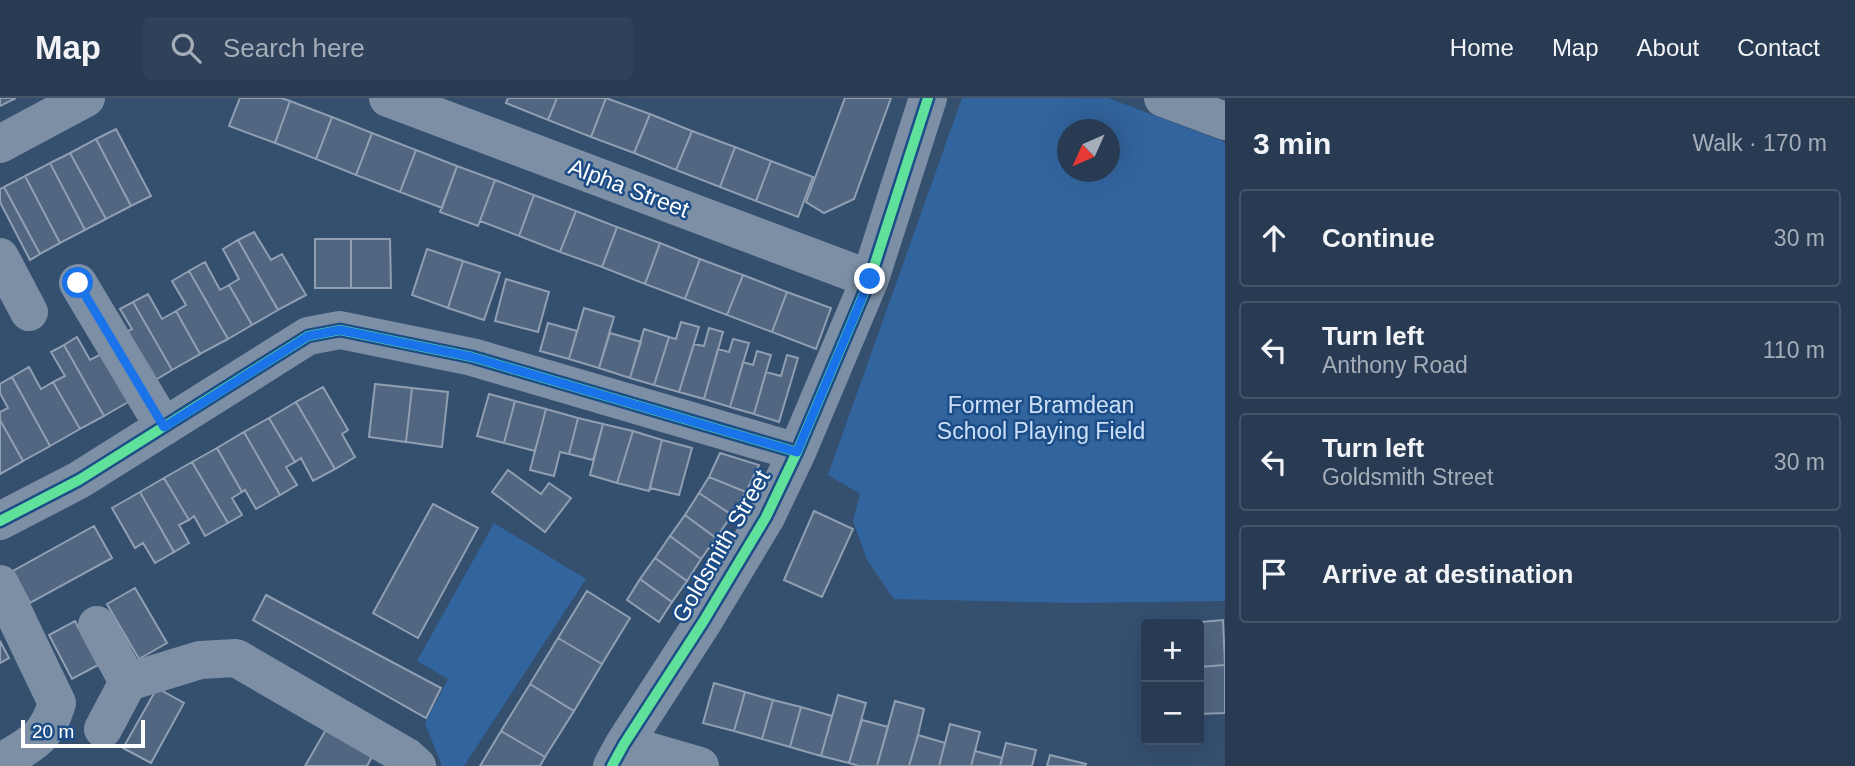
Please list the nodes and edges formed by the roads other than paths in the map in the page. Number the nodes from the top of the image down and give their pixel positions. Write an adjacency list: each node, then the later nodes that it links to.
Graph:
1 (86, 98): 6 (street)
2 (388, 98): 8 (street, Alpha Street)
3 (928, 98): 8 (street, Goldsmith Street)
4 (1163, 98): 5 (street)
5 (1225, 121)
6 (0, 144)
7 (0, 257): 10 (street)
8 (870, 279): 12 (street, Goldsmith Street)
9 (78, 283): 11 (street)
10 (29, 312)
11 (164, 427): 12 (street); 13 (street)
12 (797, 452): 18 (street, Goldsmith Street)
13 (0, 521)
14 (0, 584): 19 (street)
15 (97, 625): 16 (street)
16 (128, 682): 17 (street); 20 (street)
17 (103, 729)
18 (618, 755): 21 (street)
19 (0, 763)
20 (417, 766)
21 (700, 766)

